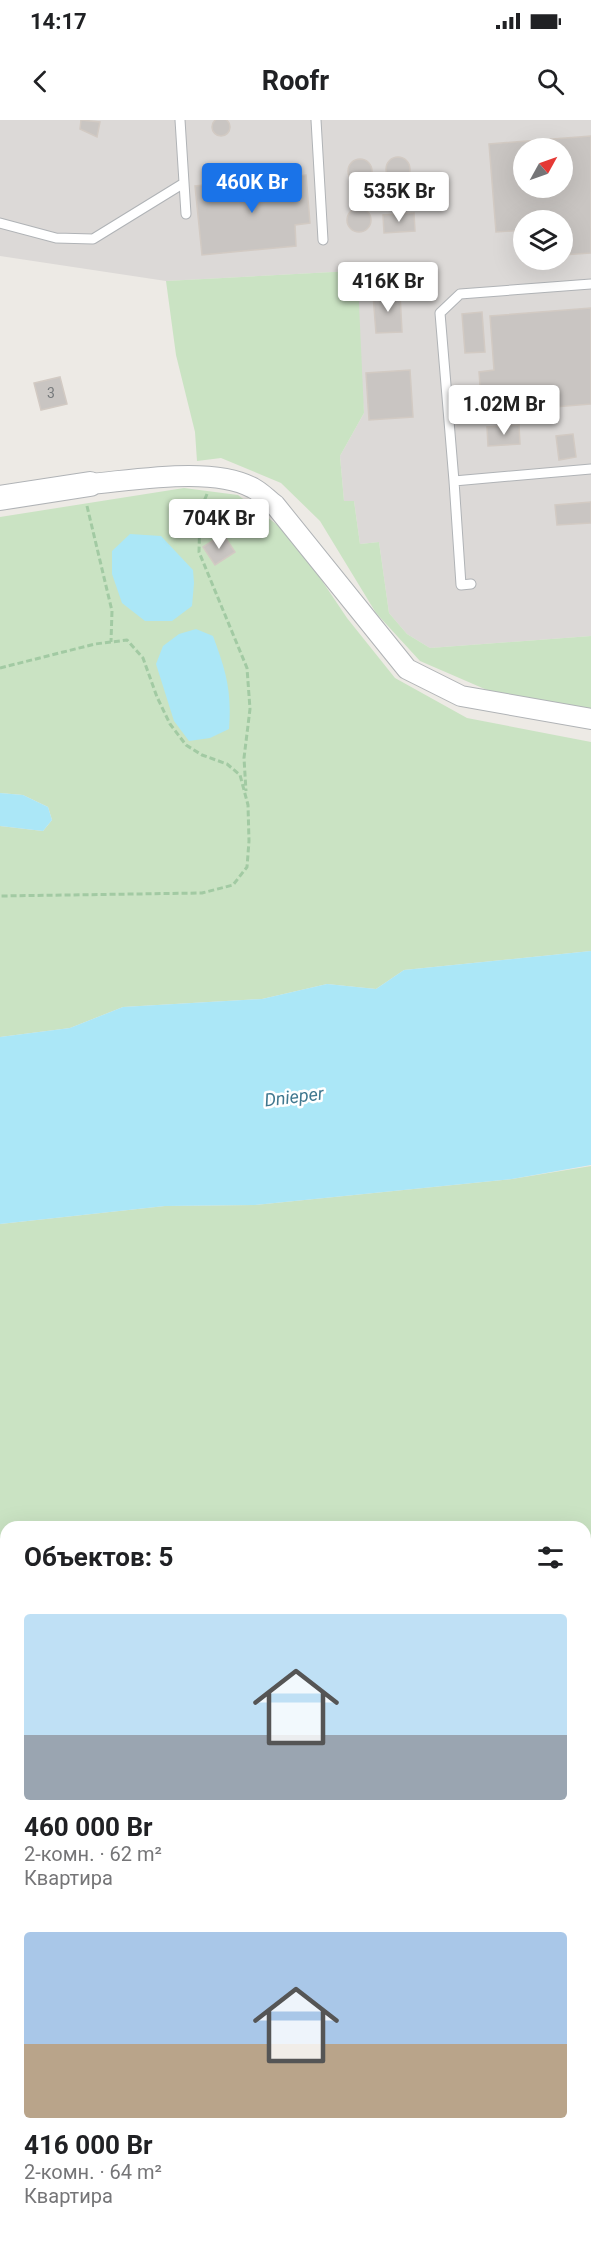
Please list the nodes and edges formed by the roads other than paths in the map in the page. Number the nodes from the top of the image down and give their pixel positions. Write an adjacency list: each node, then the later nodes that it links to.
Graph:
1 (180, 120): 3 (lane)
2 (316, 120): 6 (lane)
3 (184, 183): 4 (lane); 5 (lane)
4 (186, 214)
5 (0, 223)
6 (323, 240)
7 (591, 284): 9 (lane)
8 (591, 469): 9 (lane)
9 (454, 481): 12 (lane)
10 (86, 485): 11 (street); 13 (street)
11 (0, 498)
12 (471, 584)
13 (591, 719)

